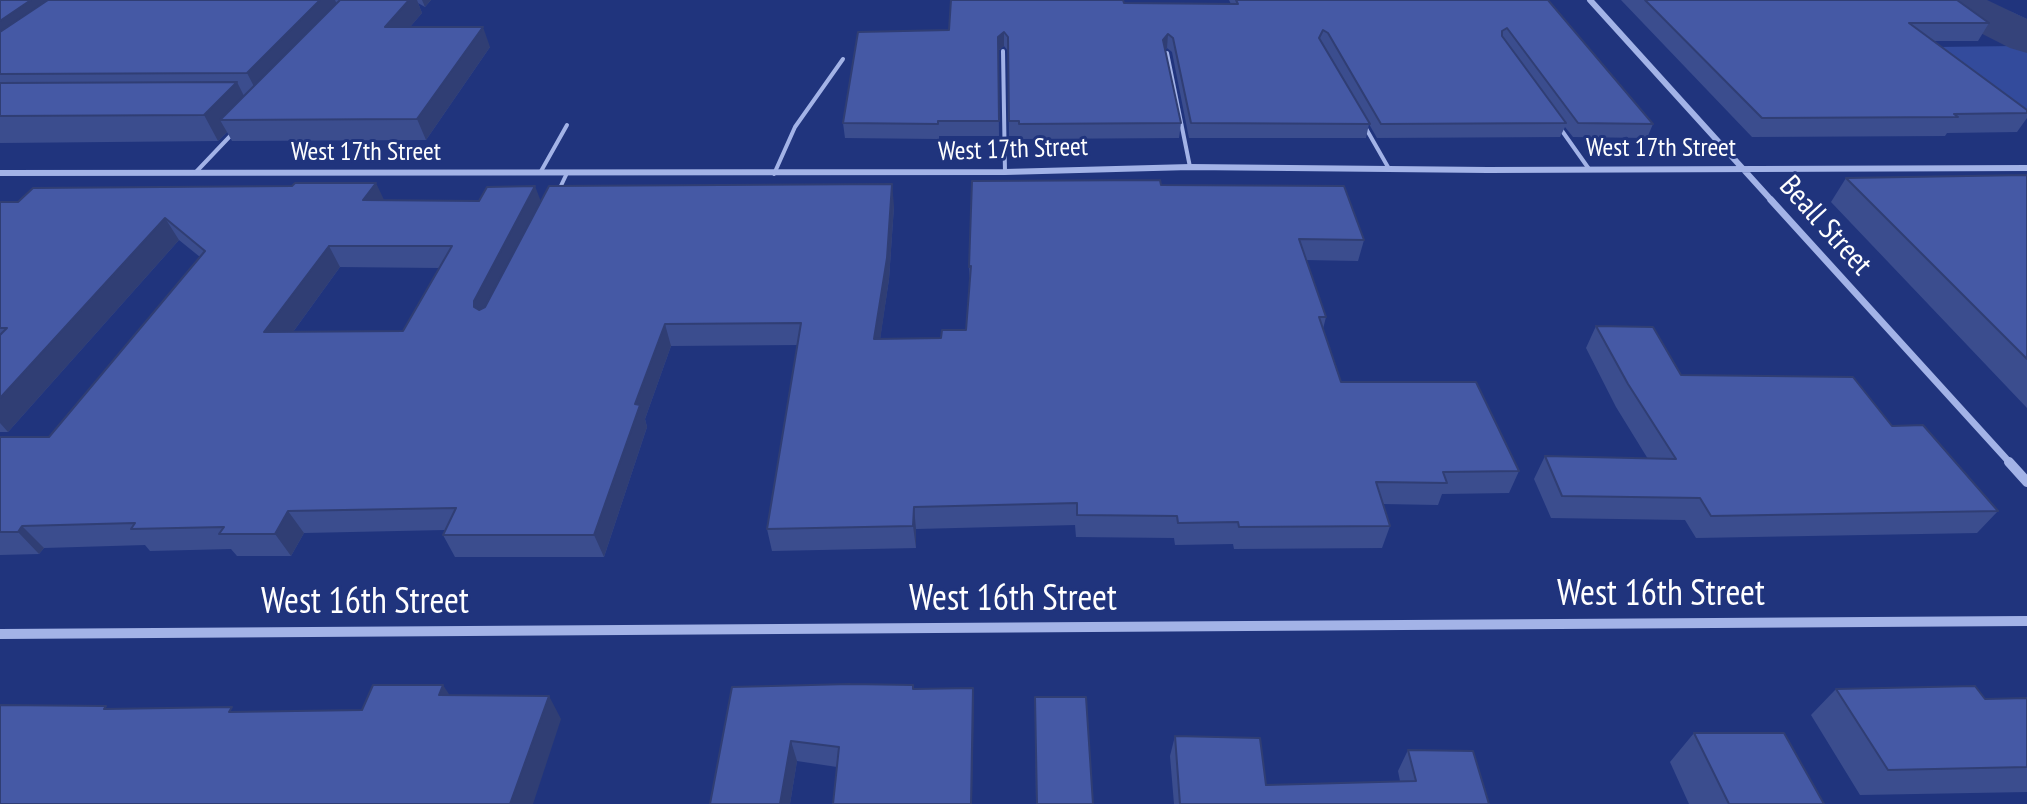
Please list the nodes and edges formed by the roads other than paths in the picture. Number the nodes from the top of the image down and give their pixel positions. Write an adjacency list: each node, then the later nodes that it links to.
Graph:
1 (1590, 0): 11 (street, Beall Street)
2 (1003, 51): 14 (lane)
3 (1167, 53): 9 (lane)
4 (843, 59): 19 (lane)
5 (1358, 114): 10 (lane)
6 (1554, 120): 13 (lane)
7 (243, 123): 16 (lane)
8 (567, 125): 17 (lane)
9 (1190, 167): 10 (street, West 17th Street); 14 (street, West 17th Street)
10 (1388, 167): 13 (street, West 17th Street)
11 (1744, 168): 12 (street, West 17th Street); 13 (street, West 17th Street); 21 (street, Beall Street)
12 (2027, 168)
13 (1589, 169)
14 (1005, 172): 19 (street, West 17th Street)
15 (0, 173): 16 (street, West 17th Street)
16 (195, 173): 17 (street, West 17th Street)
17 (540, 173): 18 (street, West 17th Street)
18 (567, 173): 19 (street, West 17th Street); 20 (lane)
19 (774, 174)
20 (553, 201)
21 (2027, 482)
22 (2027, 621): 23 (street, West 16th Street)
23 (0, 634)

